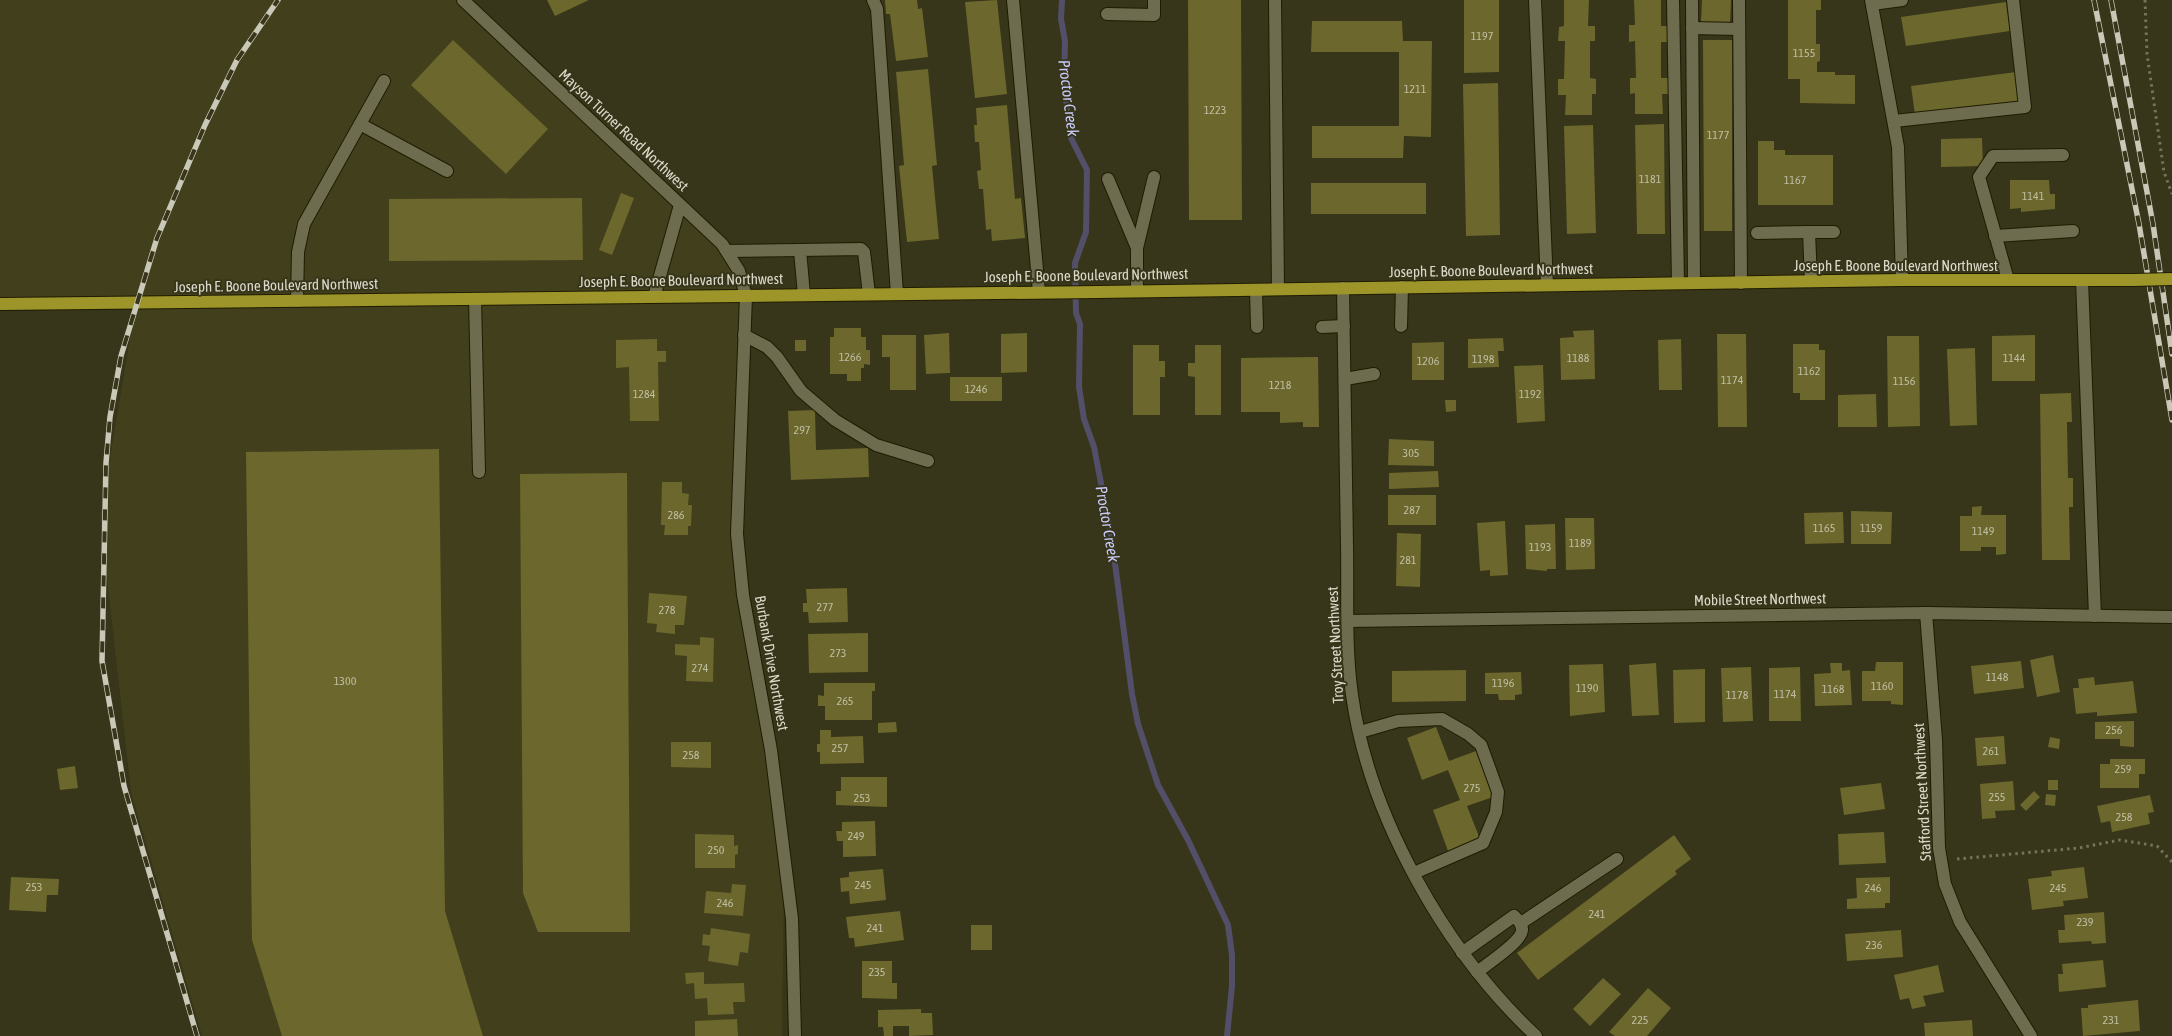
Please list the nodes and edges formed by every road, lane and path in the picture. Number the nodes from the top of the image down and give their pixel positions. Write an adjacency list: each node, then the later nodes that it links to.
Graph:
1 (462, 0): 25 (street, Mayson Turner Road Northwest)
2 (873, 0): 50 (street)
3 (1013, 0): 48 (street)
4 (1154, 0): 14 (street)
5 (1275, 0): 45 (street)
6 (1535, 0): 42 (street)
7 (1673, 0): 40 (street)
8 (1692, 0): 15 (street)
9 (1739, 0): 16 (street)
10 (1902, 0): 13 (street)
11 (2013, 0): 18 (street)
12 (2145, 0): 24 (path)
13 (1871, 2): 18 (street)
14 (1107, 14)
15 (1692, 28): 16 (street); 41 (street)
16 (1739, 29): 39 (street)
17 (384, 81): 19 (street)
18 (1894, 121): 35 (street)
19 (360, 124): 21 (street); 55 (street)
20 (2063, 155): 30 (street)
21 (447, 171)
22 (1154, 177): 31 (street)
23 (1108, 179): 31 (street)
24 (2172, 194)
25 (680, 205): 33 (street, Mayson Turner Road Northwest); 53 (street)
26 (2073, 231): 30 (street)
27 (1809, 232): 28 (street); 29 (street); 38 (street)
28 (1834, 232)
29 (1757, 233)
30 (1995, 236): 36 (street)
31 (1137, 248): 47 (street)
32 (800, 250): 33 (street); 49 (street); 51 (street)
33 (727, 251): 52 (street, Mayson Turner Road Northwest)
34 (2172, 279): 37 (main road, Joseph E. Boone Boulevard Northwest, bridge)
35 (1902, 280): 36 (main road, Joseph E. Boone Boulevard Northwest); 38 (main road, Joseph E. Boone Boulevard Northwest)
36 (2008, 280): 37 (main road, Joseph E. Boone Boulevard Northwest)
37 (2082, 280): 67 (street)
38 (1811, 281): 39 (main road, Joseph E. Boone Boulevard Northwest)
39 (1741, 282): 41 (main road, Joseph E. Boone Boulevard Northwest)
40 (1678, 283): 41 (main road, Joseph E. Boone Boulevard Northwest); 42 (main road, Joseph E. Boone Boulevard Northwest)
41 (1694, 283)
42 (1547, 285): 43 (main road, Joseph E. Boone Boulevard Northwest)
43 (1402, 287): 44 (main road, Joseph E. Boone Boulevard Northwest); 58 (street)
44 (1344, 288): 45 (main road, Joseph E. Boone Boulevard Northwest); 57 (street, Troy Street Northwest)
45 (1278, 289): 46 (main road, Joseph E. Boone Boulevard Northwest)
46 (1256, 290): 47 (main road, Joseph E. Boone Boulevard Northwest); 59 (street)
47 (1137, 291): 48 (main road, Joseph E. Boone Boulevard Northwest)
48 (1039, 292): 50 (main road, Joseph E. Boone Boulevard Northwest)
49 (869, 294): 50 (main road, Joseph E. Boone Boulevard Northwest); 51 (main road, Joseph E. Boone Boulevard Northwest)
50 (897, 294)
51 (804, 295): 52 (main road, Joseph E. Boone Boulevard Northwest)
52 (746, 296): 53 (main road, Joseph E. Boone Boulevard Northwest); 61 (street, Burbank Drive Northwest)
53 (654, 297): 54 (main road, Joseph E. Boone Boulevard Northwest)
54 (475, 299): 55 (main road, Joseph E. Boone Boulevard Northwest); 65 (street)
55 (297, 301): 56 (main road, Joseph E. Boone Boulevard Northwest)
56 (0, 304)
57 (1344, 326): 60 (street); 63 (street, Troy Street Northwest)
58 (1401, 326)
59 (1257, 327)
60 (1322, 327)
61 (744, 335): 64 (street); 78 (street, Burbank Drive Northwest)
62 (1374, 374): 63 (street)
63 (1345, 379): 69 (street, Troy Street Northwest)
64 (928, 461)
65 (479, 472)
66 (1926, 613): 67 (street, Mobile Street Northwest); 69 (street, Mobile Street Northwest); 72 (street, Stafford Street Northwest)
67 (2095, 616): 68 (street, Mobile Street Northwest)
68 (2172, 617)
69 (1348, 621): 70 (street, Troy Street Northwest)
70 (1360, 732): 74 (street, Troy Street Northwest); 74 (street)
71 (1617, 859): 75 (street)
72 (1941, 860): 73 (path); 80 (street, Stafford Street Northwest)
73 (2172, 862)
74 (1414, 873): 76 (street, Troy Street Northwest)
75 (1521, 923): 76 (street); 77 (street)
76 (1462, 953): 77 (street, Troy Street Northwest)
77 (1477, 972): 79 (street, Troy Street Northwest)
78 (795, 1036)
79 (1536, 1036)
80 (2031, 1036)

